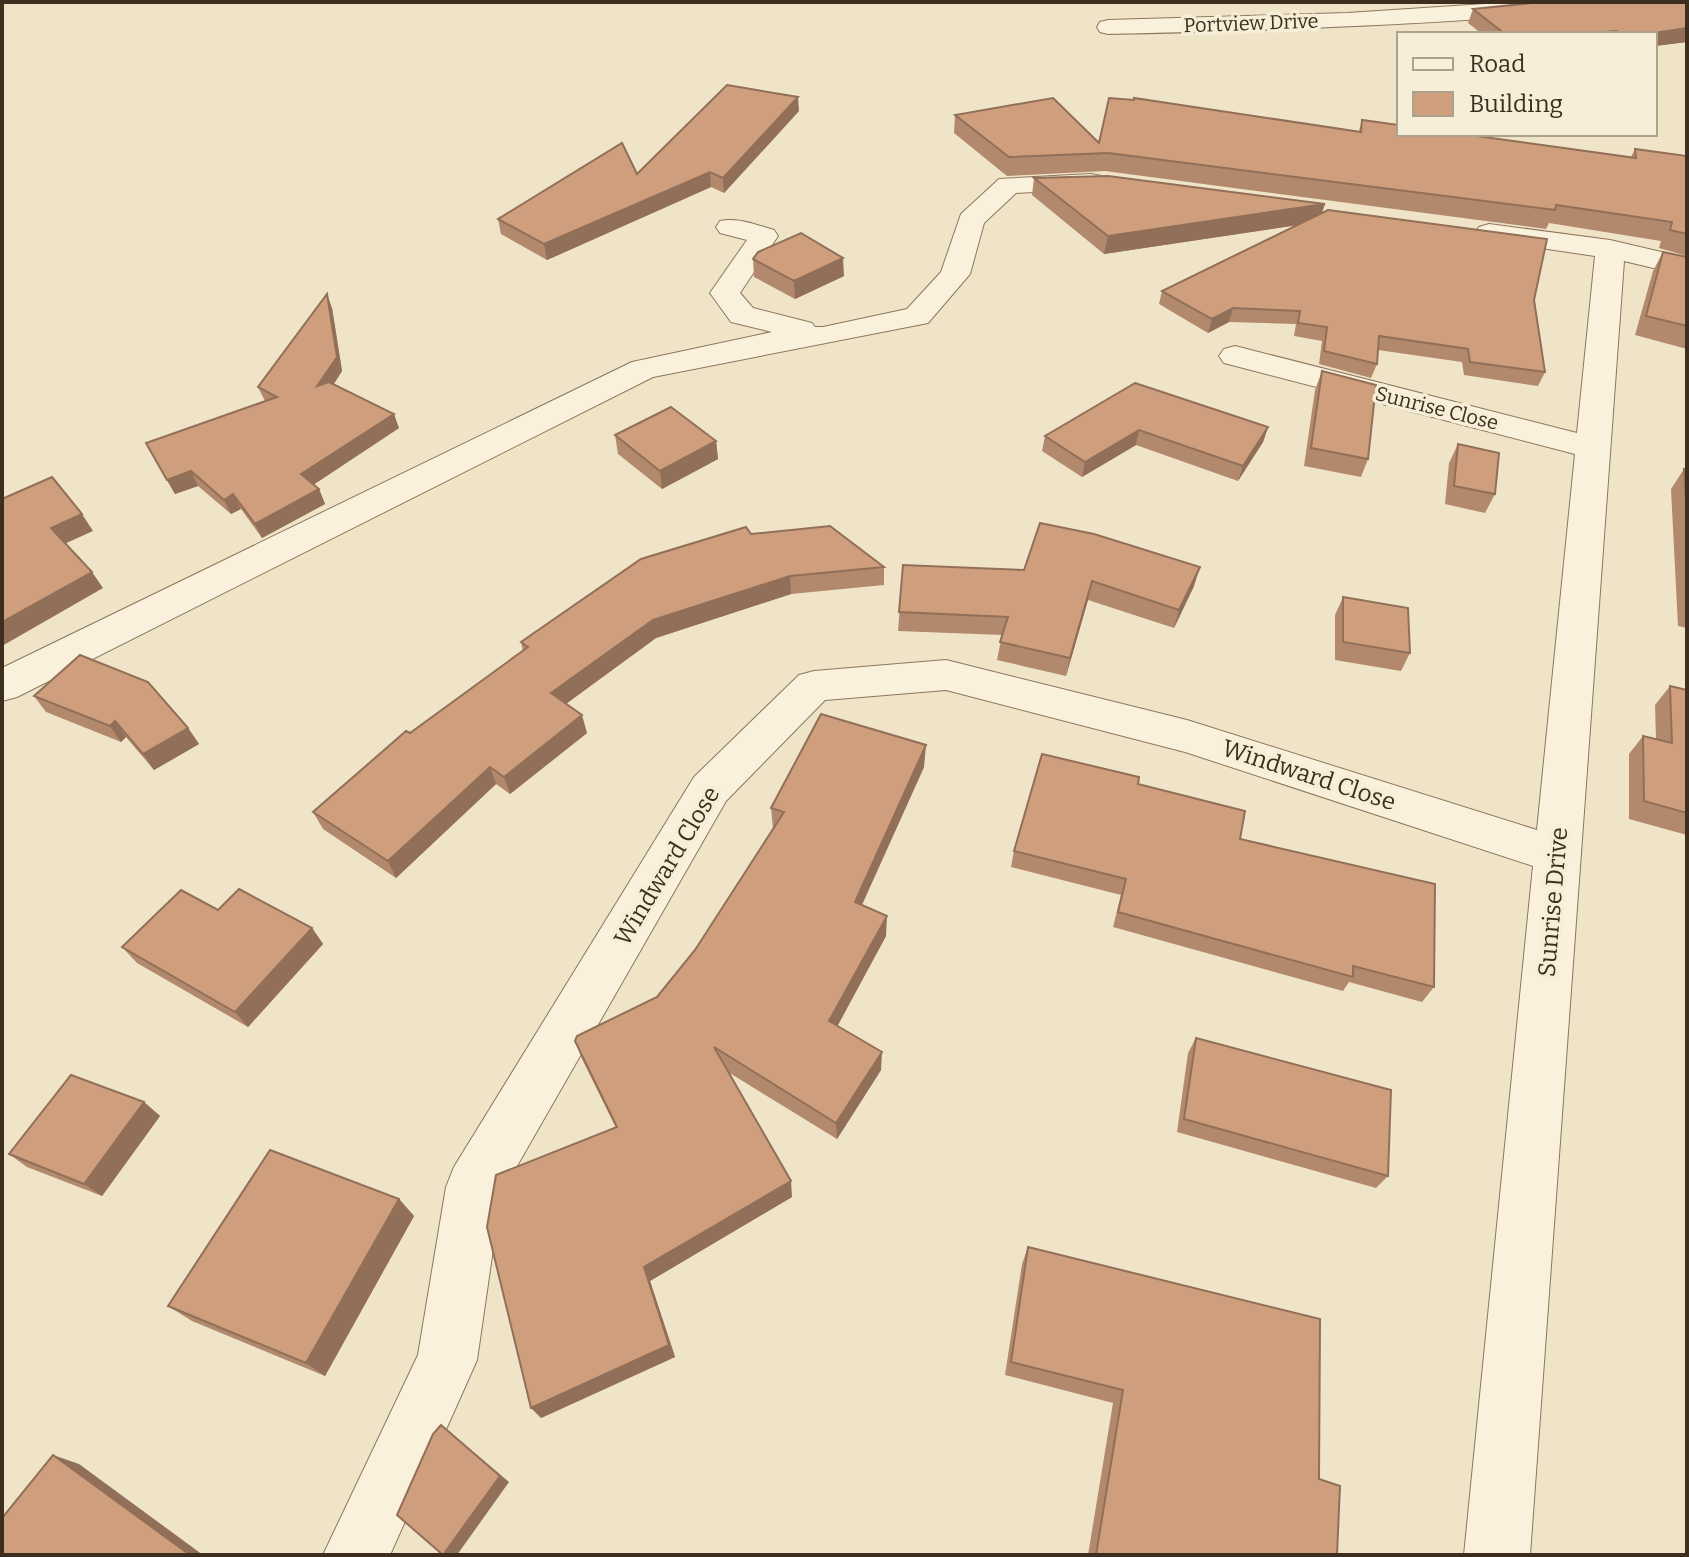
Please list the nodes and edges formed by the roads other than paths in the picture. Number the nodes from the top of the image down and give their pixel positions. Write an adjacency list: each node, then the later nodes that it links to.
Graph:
1 (1578, 2): 2 (street, Portview Drive); 3 (street, Portview Drive)
2 (1586, 2)
3 (1108, 27)
4 (1120, 184): 9 (street)
5 (730, 227): 9 (street)
6 (1468, 230): 7 (street)
7 (1610, 249): 8 (street); 11 (street, Sunrise Drive)
8 (1687, 267)
9 (823, 336): 12 (street)
10 (1235, 356): 11 (street, Sunrise Close)
11 (1592, 448): 13 (street, Sunrise Drive)
12 (2, 686)
13 (1557, 855): 14 (street, Windward Close); 15 (street, Sunrise Drive)
14 (356, 1555)
15 (1497, 1555)

